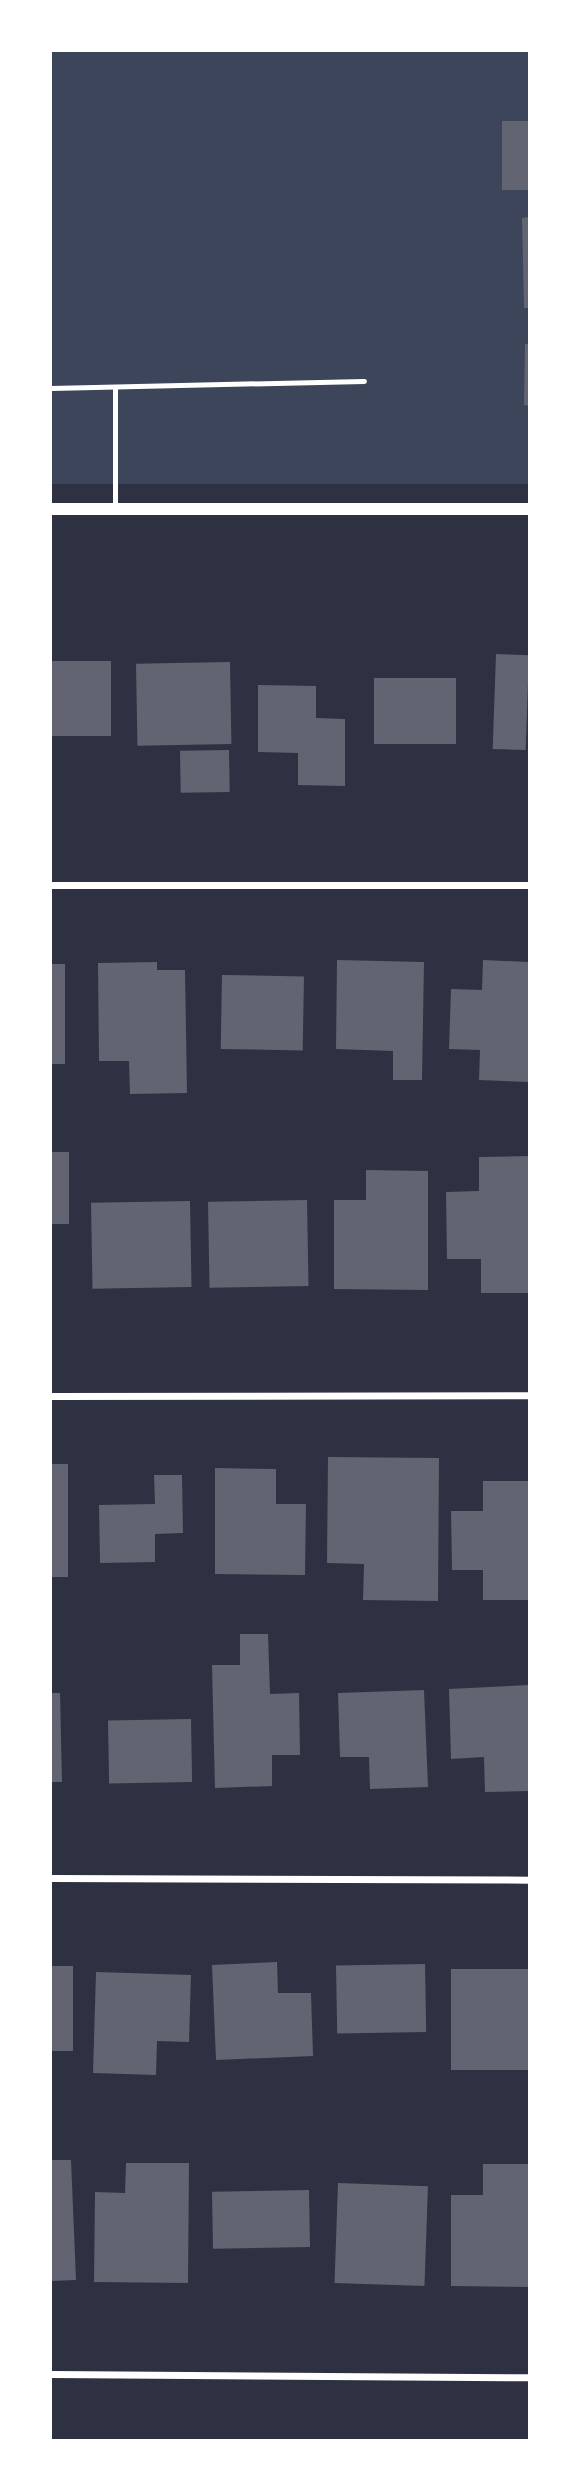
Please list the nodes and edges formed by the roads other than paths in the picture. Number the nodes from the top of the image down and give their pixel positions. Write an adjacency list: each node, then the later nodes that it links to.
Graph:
1 (364, 381): 3 (lane)
2 (51, 388): 3 (lane)
3 (115, 388): 5 (lane)
4 (51, 509): 5 (street)
5 (115, 509): 6 (street)
6 (529, 509)
7 (51, 885): 8 (street)
8 (529, 885)
9 (529, 1395): 10 (street)
10 (51, 1396)
11 (51, 1878): 12 (street)
12 (529, 1880)
13 (51, 2374): 14 (street)
14 (529, 2377)

